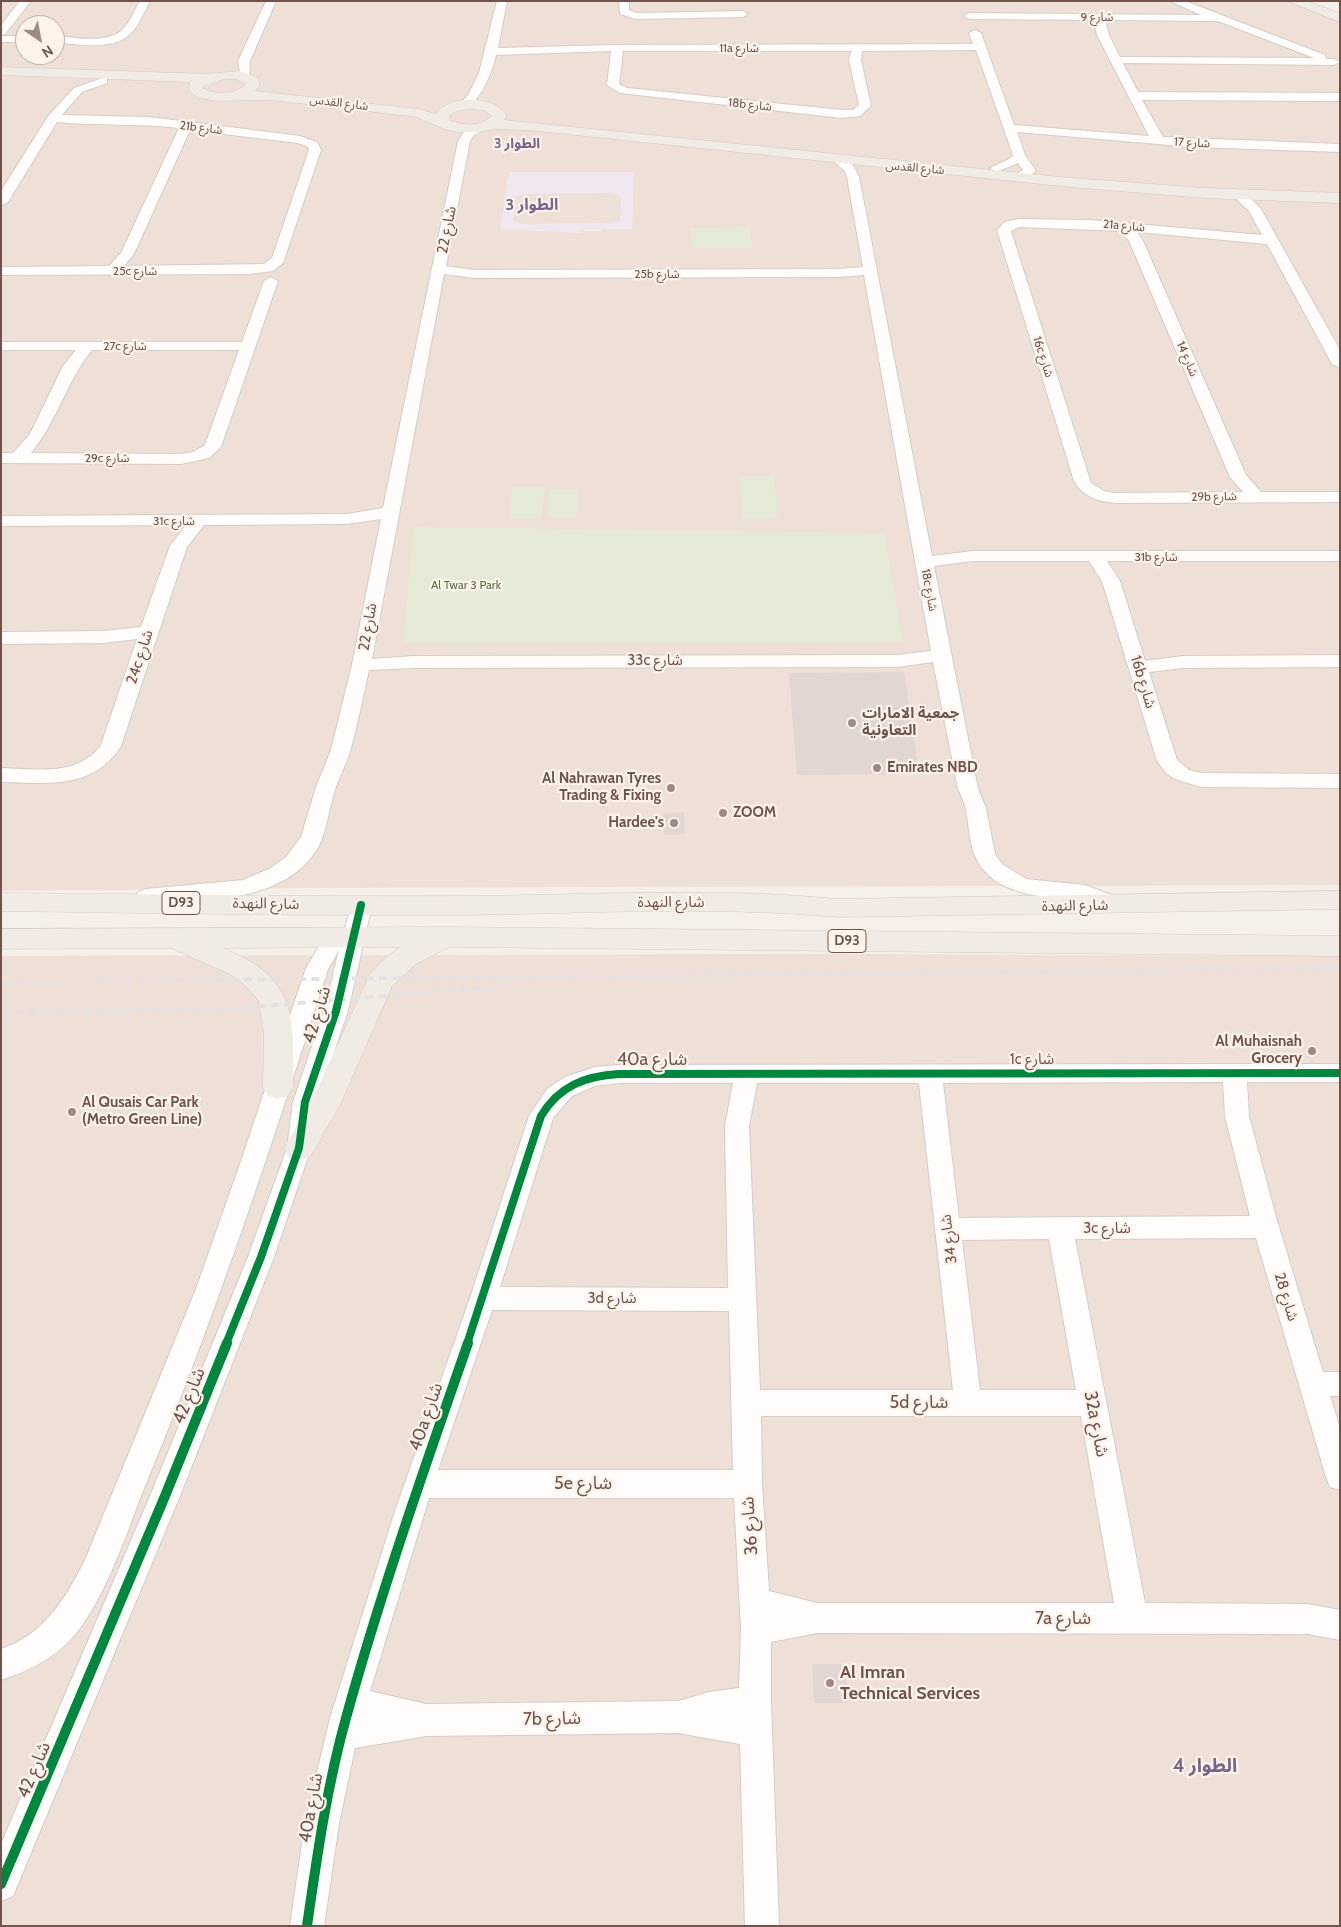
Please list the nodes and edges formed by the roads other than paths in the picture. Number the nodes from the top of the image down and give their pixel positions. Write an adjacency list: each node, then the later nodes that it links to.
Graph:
1 (26, 1): 13 (street)
2 (145, 1): 15 (street)
3 (271, 1): 21 (street)
4 (502, 1): 18 (street)
5 (624, 1): 6 (street)
6 (742, 1)
7 (1175, 1): 11 (street)
8 (1293, 1): 10 (main road)
9 (1316, 1): 10 (main road)
10 (1339, 12)
11 (1213, 16): 12 (street, شارع 9); 23 (street)
12 (1097, 21): 17 (street, شارع 9); 22 (street)
13 (2, 35): 14 (street)
14 (15, 37)
15 (65, 40)
16 (845, 48): 19 (street, 11a شارع); 20 (street, 18b شارع)
17 (981, 48): 20 (street); 39 (street)
18 (493, 50): 19 (street, 11a شارع); 31 (street)
19 (615, 52): 20 (street, 18b شارع)
20 (856, 54)
21 (244, 62): 25 (street); 28 (street)
22 (1117, 62): 23 (street); 34 (street)
23 (1333, 62)
24 (1, 72): 27 (main road)
25 (224, 75): 27 (main road, شارع القدس); 28 (main road, شارع القدس)
26 (1, 78): 29 (main road)
27 (207, 78): 30 (main road)
28 (249, 79): 32 (main road); 35 (main road, شارع القدس)
29 (72, 86): 30 (main road); 37 (street)
30 (196, 90): 32 (main road, شارع القدس)
31 (476, 91): 35 (street); 36 (street)
32 (234, 95): 38 (main road, شارع القدس)
33 (1340, 97): 34 (street)
34 (1135, 98): 41 (street)
35 (458, 107): 36 (main road, شارع القدس); 38 (main road)
36 (492, 118): 38 (main road, شارع القدس); 42 (street); 45 (main road, شارع القدس); 47 (main road, شارع القدس)
37 (52, 121): 40 (street, 21b شارع); 55 (street)
38 (445, 123): 42 (street)
39 (1010, 130): 41 (street, شارع 17); 44 (street)
40 (184, 132): 62 (street); 64 (street, 21b شارع)
41 (1154, 137): 43 (street, شارع 17)
42 (464, 141): 63 (street, شارع 22)
43 (1340, 148)
44 (1019, 155): 47 (street); 48 (street)
45 (838, 160): 46 (main road, شارع القدس); 49 (street)
46 (881, 164): 48 (main road, شارع القدس); 49 (street)
47 (996, 168): 48 (main road, شارع القدس)
48 (1024, 174): 50 (main road, شارع القدس); 52 (main road, شارع القدس)
49 (853, 177): 65 (street, 18c شارع)
50 (1302, 190): 51 (main road, شارع القدس); 52 (main road)
51 (1340, 190)
52 (1238, 194): 53 (main road, شارع القدس); 56 (street)
53 (1273, 196): 54 (main road, شارع القدس); 56 (street)
54 (1340, 198)
55 (1, 202)
56 (1254, 209): 60 (street)
57 (1010, 225): 58 (street, 21a شارع); 75 (street, 16c شارع)
58 (1126, 227): 59 (street, شارع 14)
59 (1139, 234): 60 (street, 21a شارع); 74 (street, شارع 14)
60 (1268, 237): 69 (street)
61 (1, 271): 62 (street, 25c شارع)
62 (119, 271): 64 (street, 25c شارع)
63 (438, 273): 65 (street, 25b شارع); 79 (street, شارع 22)
64 (270, 274): 68 (street)
65 (870, 274): 84 (street, 18c شارع)
66 (1, 346): 67 (street, 27c شارع)
67 (81, 346): 68 (street, 27c شارع); 70 (street)
68 (248, 346): 73 (street, 29c شارع)
69 (1340, 364)
70 (37, 436): 72 (street); 73 (street)
71 (1, 458): 72 (street, 29c شارع)
72 (18, 458): 73 (street, 29c شارع)
73 (35, 458)
74 (1238, 477): 76 (street, شارع 14); 77 (street, شارع 14)
75 (1089, 490): 76 (street, 29b شارع)
76 (1239, 497): 77 (street, 29b شارع)
77 (1256, 497): 78 (street, 29b شارع)
78 (1340, 497)
79 (388, 520): 82 (street, 31c شارع); 91 (street, شارع 22)
80 (1, 521): 81 (street, 31c شارع)
81 (180, 521): 82 (street, 31c شارع); 83 (street, 24c شارع)
82 (198, 521): 83 (street, 24c شارع)
83 (179, 546): 90 (street, 24c شارع)
84 (923, 556): 86 (street, 31b شارع); 92 (street, 18c شارع)
85 (1340, 556): 87 (street, 31b شارع)
86 (1095, 557): 87 (street, 31b شارع); 88 (street, 16b شارع)
87 (1113, 557): 88 (street, 16b شارع)
88 (1111, 581): 93 (street, 16b شارع)
89 (1, 638): 90 (street)
90 (146, 638): 95 (street, 24c شارع)
91 (362, 661): 92 (street, 33c شارع); 99 (street, شارع 22)
92 (943, 661): 100 (street, 18c شارع)
93 (1137, 661): 94 (street); 96 (street, 16b شارع)
94 (1340, 662)
95 (1, 775)
96 (1340, 781)
97 (1340, 900): 100 (main road, شارع النهدة / D93)
98 (1, 902): 99 (main road, شارع النهدة / D93)
99 (55, 902): 101 (main road, شارع النهدة / D93)
100 (1118, 905): 101 (main road, شارع النهدة / D93)
101 (352, 926): 102 (main road, شارع النهدة / D93); 103 (main road, شارع النهدة / D93); 111 (street, شارع 42); 113 (street, شارع 42)
102 (449, 937): 105 (main road, شارع النهدة / D93); 113 (main road)
103 (170, 938): 104 (main road, شارع النهدة / D93); 111 (main road)
104 (1, 939)
105 (1340, 946)
106 (1210, 1073): 107 (street, 1c شارع); 109 (street, 1c شارع); 112 (street, شارع 28)
107 (1235, 1073): 108 (street, 1c شارع); 112 (street, شارع 28)
108 (1340, 1073)
109 (930, 1074): 110 (street, 1c شارع); 115 (street, شارع 34)
110 (735, 1075): 117 (street, 40a شارع); 118 (street, شارع 36)
111 (278, 1088): 132 (street, شارع 42)
112 (1237, 1116): 114 (street, شارع 28)
113 (299, 1148): 137 (street, شارع 42)
114 (1266, 1227): 116 (street, 3c شارع); 119 (street, شارع 28)
115 (948, 1229): 116 (street, 3c شارع); 122 (street, شارع 34)
116 (1060, 1229): 123 (street, 32a شارع)
117 (483, 1298): 118 (street, 3d شارع); 125 (street, 40a شارع)
118 (742, 1300): 121 (street, شارع 36)
119 (1312, 1384): 120 (street); 124 (street, شارع 28)
120 (1340, 1384)
121 (747, 1403): 122 (street, 5d شارع); 126 (street, شارع 36)
122 (968, 1403): 123 (street, 5d شارع)
123 (1092, 1403): 129 (street, 32a شارع)
124 (1340, 1477)
125 (419, 1484): 126 (street, 5e شارع); 133 (street, 40a شارع)
126 (748, 1484): 128 (street, شارع 36)
127 (1340, 1611): 130 (street, 7a شارع)
128 (756, 1616): 129 (street, 7a شارع); 134 (street, شارع 36)
129 (1132, 1618): 130 (street, 7a شارع)
130 (1308, 1619): 131 (street, 7a شارع)
131 (1340, 1625)
132 (1, 1665)
133 (351, 1702): 135 (street, 7b شارع); 136 (street, 40a شارع)
134 (755, 1716): 135 (street, 7b شارع); 139 (street, شارع 36)
135 (426, 1720): 136 (street, 7b شارع)
136 (342, 1734): 138 (street, 40a شارع)
137 (1, 1884)
138 (307, 1926)
139 (762, 1926)

